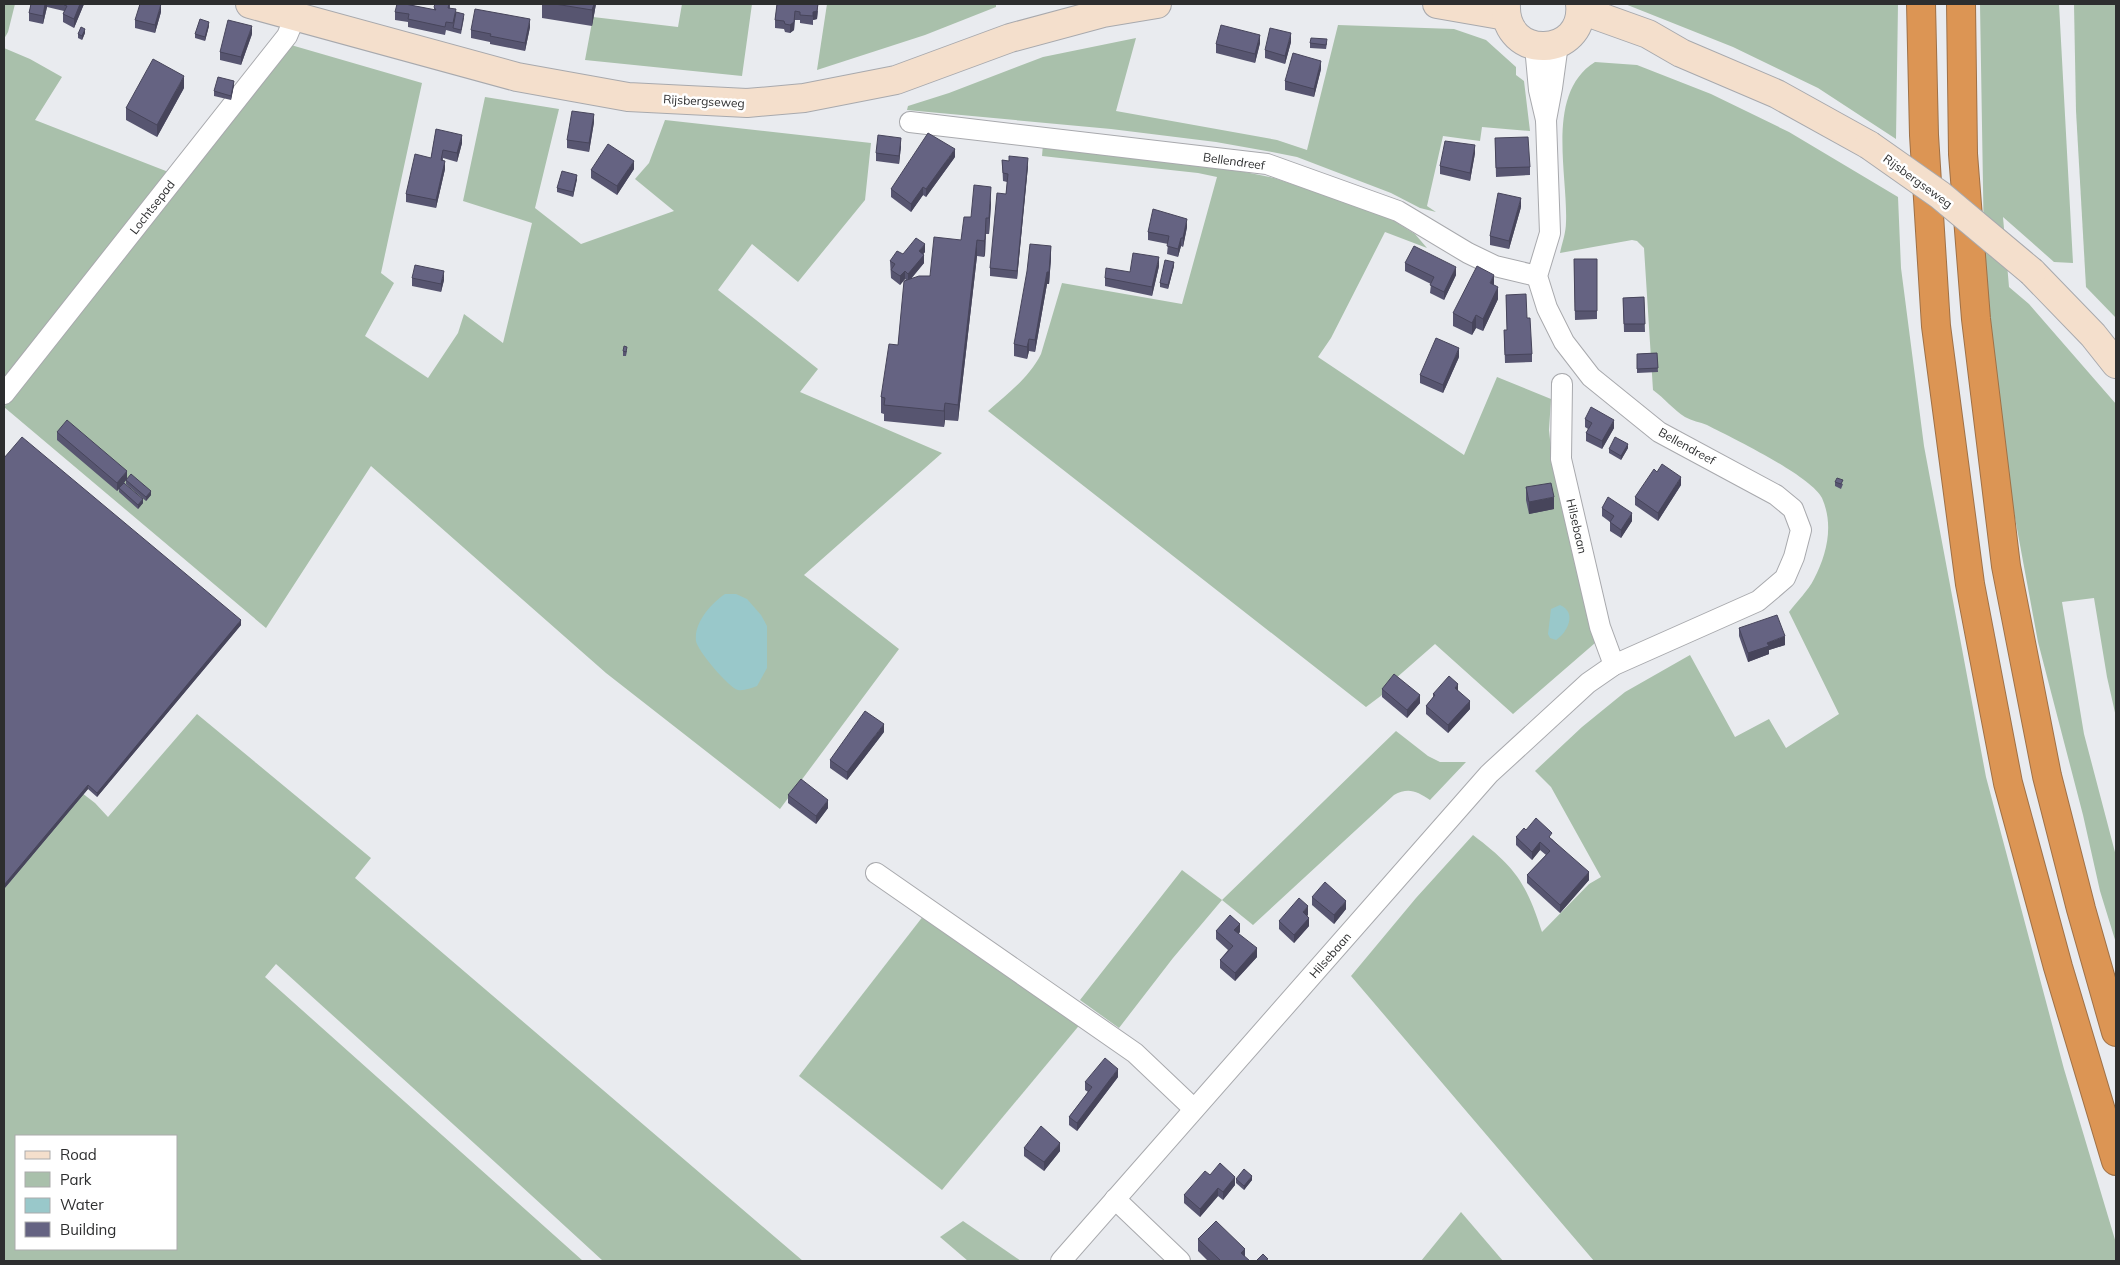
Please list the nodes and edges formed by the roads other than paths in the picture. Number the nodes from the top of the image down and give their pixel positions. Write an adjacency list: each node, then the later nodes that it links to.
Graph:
1 (250, 4): 7 (main road, Rijsbergseweg)
2 (1157, 4): 7 (main road, Rijsbergseweg)
3 (1437, 4): 6 (main road)
4 (1921, 4): 19 (highway)
5 (1961, 4): 17 (highway)
6 (1506, 10): 8 (main road)
7 (295, 17): 13 (street, Lochtsepad)
8 (1565, 27): 10 (street); 11 (main road, Rijsbergseweg, bridge)
9 (910, 122): 10 (street, Bellendreef)
10 (1537, 276): 14 (street, Bellendreef)
11 (2116, 364)
12 (1562, 384): 15 (street, Hilsebaan)
13 (4, 394)
14 (1794, 557): 15 (street, Hilsebaan)
15 (1614, 665): 18 (street, Hilsebaan)
16 (876, 873): 18 (street)
17 (2116, 1032)
18 (1194, 1109): 20 (street, Hilsebaan)
19 (2116, 1161)
20 (1115, 1199): 21 (street, Hilsebaan); 22 (street)
21 (1061, 1261)
22 (1180, 1261)

